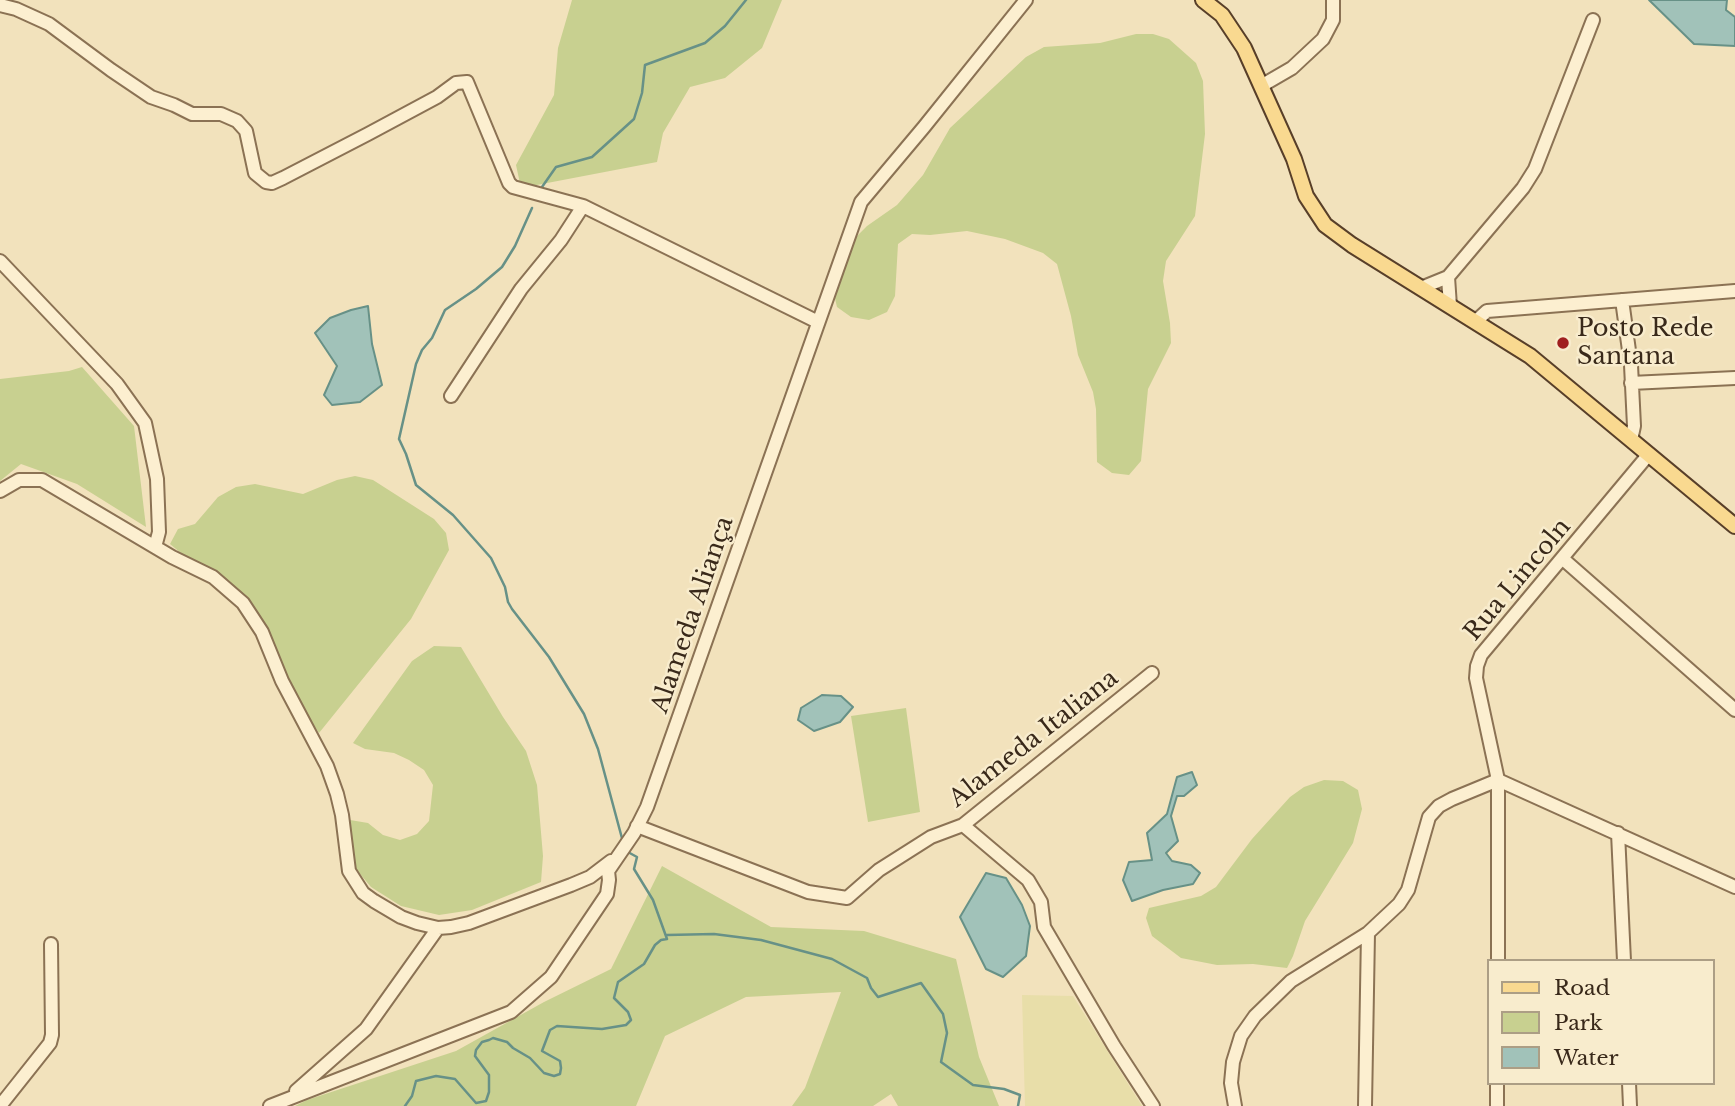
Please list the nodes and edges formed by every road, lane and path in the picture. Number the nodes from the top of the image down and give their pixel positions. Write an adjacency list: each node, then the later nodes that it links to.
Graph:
1 (1026, 0): 15 (street, Alameda Aliança)
2 (1203, 0): 6 (main road)
3 (1333, 0): 6 (street)
4 (0, 5): 7 (street)
5 (1593, 20): 9 (street)
6 (1261, 86): 10 (main road)
7 (583, 206): 15 (street); 18 (street)
8 (0, 261): 23 (street)
9 (1448, 277): 10 (street); 13 (street)
10 (1420, 288): 13 (main road)
11 (1735, 291): 12 (street)
12 (1622, 300): 14 (street); 17 (street)
13 (1450, 306): 14 (main road)
14 (1475, 321): 19 (main road)
15 (818, 322): 29 (street, Alameda Aliança)
16 (1735, 378): 17 (street)
17 (1631, 383): 19 (street)
18 (450, 396)
19 (1631, 440): 20 (main road)
20 (1649, 454): 22 (main road); 24 (street, Rua Lincoln)
21 (0, 491): 23 (street)
22 (1735, 526)
23 (155, 547): 33 (street)
24 (1563, 559): 26 (street); 27 (street, Rua Lincoln)
25 (1152, 673): 28 (street, Alameda Italiana)
26 (1735, 710)
27 (1498, 780): 30 (street); 34 (street); 36 (street, Rua Lincoln)
28 (963, 825): 29 (street, Alameda Italiana); 43 (street)
29 (636, 830): 31 (street, Alameda Aliança)
30 (1618, 833): 32 (street); 37 (street)
31 (622, 852): 33 (street); 40 (street, Alameda Aliança)
32 (1735, 887)
33 (438, 928): 40 (street)
34 (1368, 933): 44 (street); 45 (street)
35 (51, 944): 41 (street)
36 (1498, 959)
37 (1624, 959)
38 (1497, 1085): 46 (street)
39 (1629, 1085): 47 (street)
40 (291, 1096): 42 (street, Alameda Aliança)
41 (0, 1106)
42 (270, 1106)
43 (1153, 1106)
44 (1235, 1106)
45 (1365, 1106)
46 (1497, 1106)
47 (1630, 1106)

